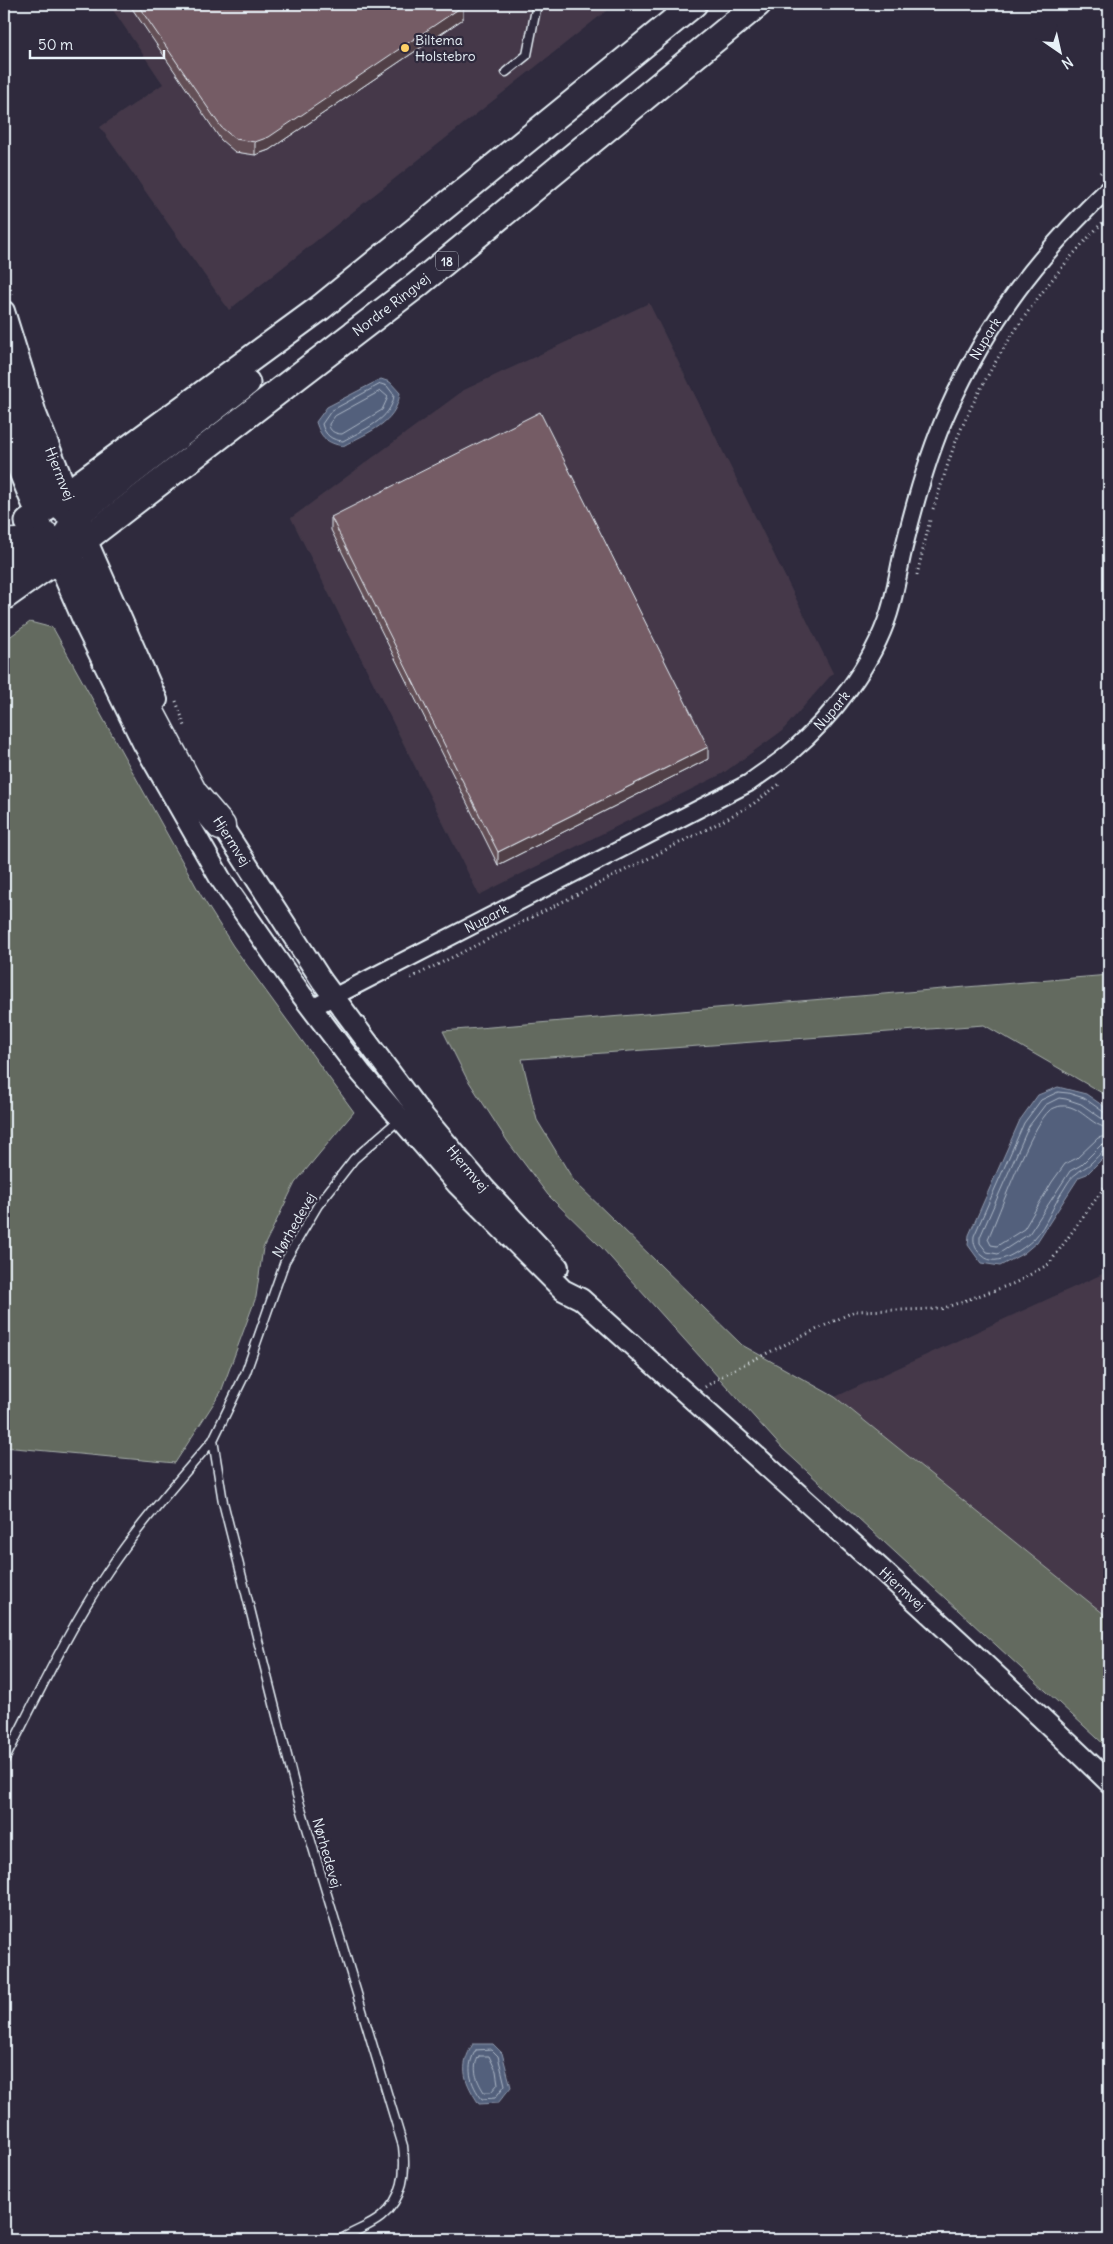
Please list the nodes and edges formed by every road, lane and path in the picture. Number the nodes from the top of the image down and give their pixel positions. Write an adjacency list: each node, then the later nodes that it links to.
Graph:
1 (537, 4): 4 (lane)
2 (694, 4): 13 (main road, 18)
3 (758, 4): 13 (main road, Nordre Ringvej / 18)
4 (506, 72)
5 (1109, 165): 6 (path)
6 (1096, 177)
7 (1109, 188): 24 (street, Nupark)
8 (1109, 216): 17 (path)
9 (4, 265): 10 (path)
10 (9, 307): 13 (street, Hjermvej)
11 (4, 358): 13 (main road)
12 (4, 420): 13 (street, Hjermvej)
13 (56, 529): 14 (highway, 18); 15 (highway); 16 (main road); 18 (main road, 18); 22 (highway); 25 (street, Hjermvej)
14 (4, 539)
15 (4, 544)
16 (4, 572)
17 (915, 584)
18 (4, 597)
19 (176, 700): 20 (path)
20 (186, 732)
21 (789, 777): 23 (path)
22 (221, 826): 24 (street, Hjermvej)
23 (407, 980)
24 (334, 998): 25 (street, Nupark); 26 (street, Hjermvej)
25 (312, 1008): 26 (street, Hjermvej)
26 (407, 1113): 28 (street, Hjermvej); 29 (lane, Nørhedevej)
27 (1109, 1181): 28 (path)
28 (693, 1399): 31 (street, Hjermvej)
29 (214, 1440): 30 (lane, Nørhedevej); 32 (lane, Nørhedevej)
30 (4, 1761)
31 (1109, 1782)
32 (340, 2240)

